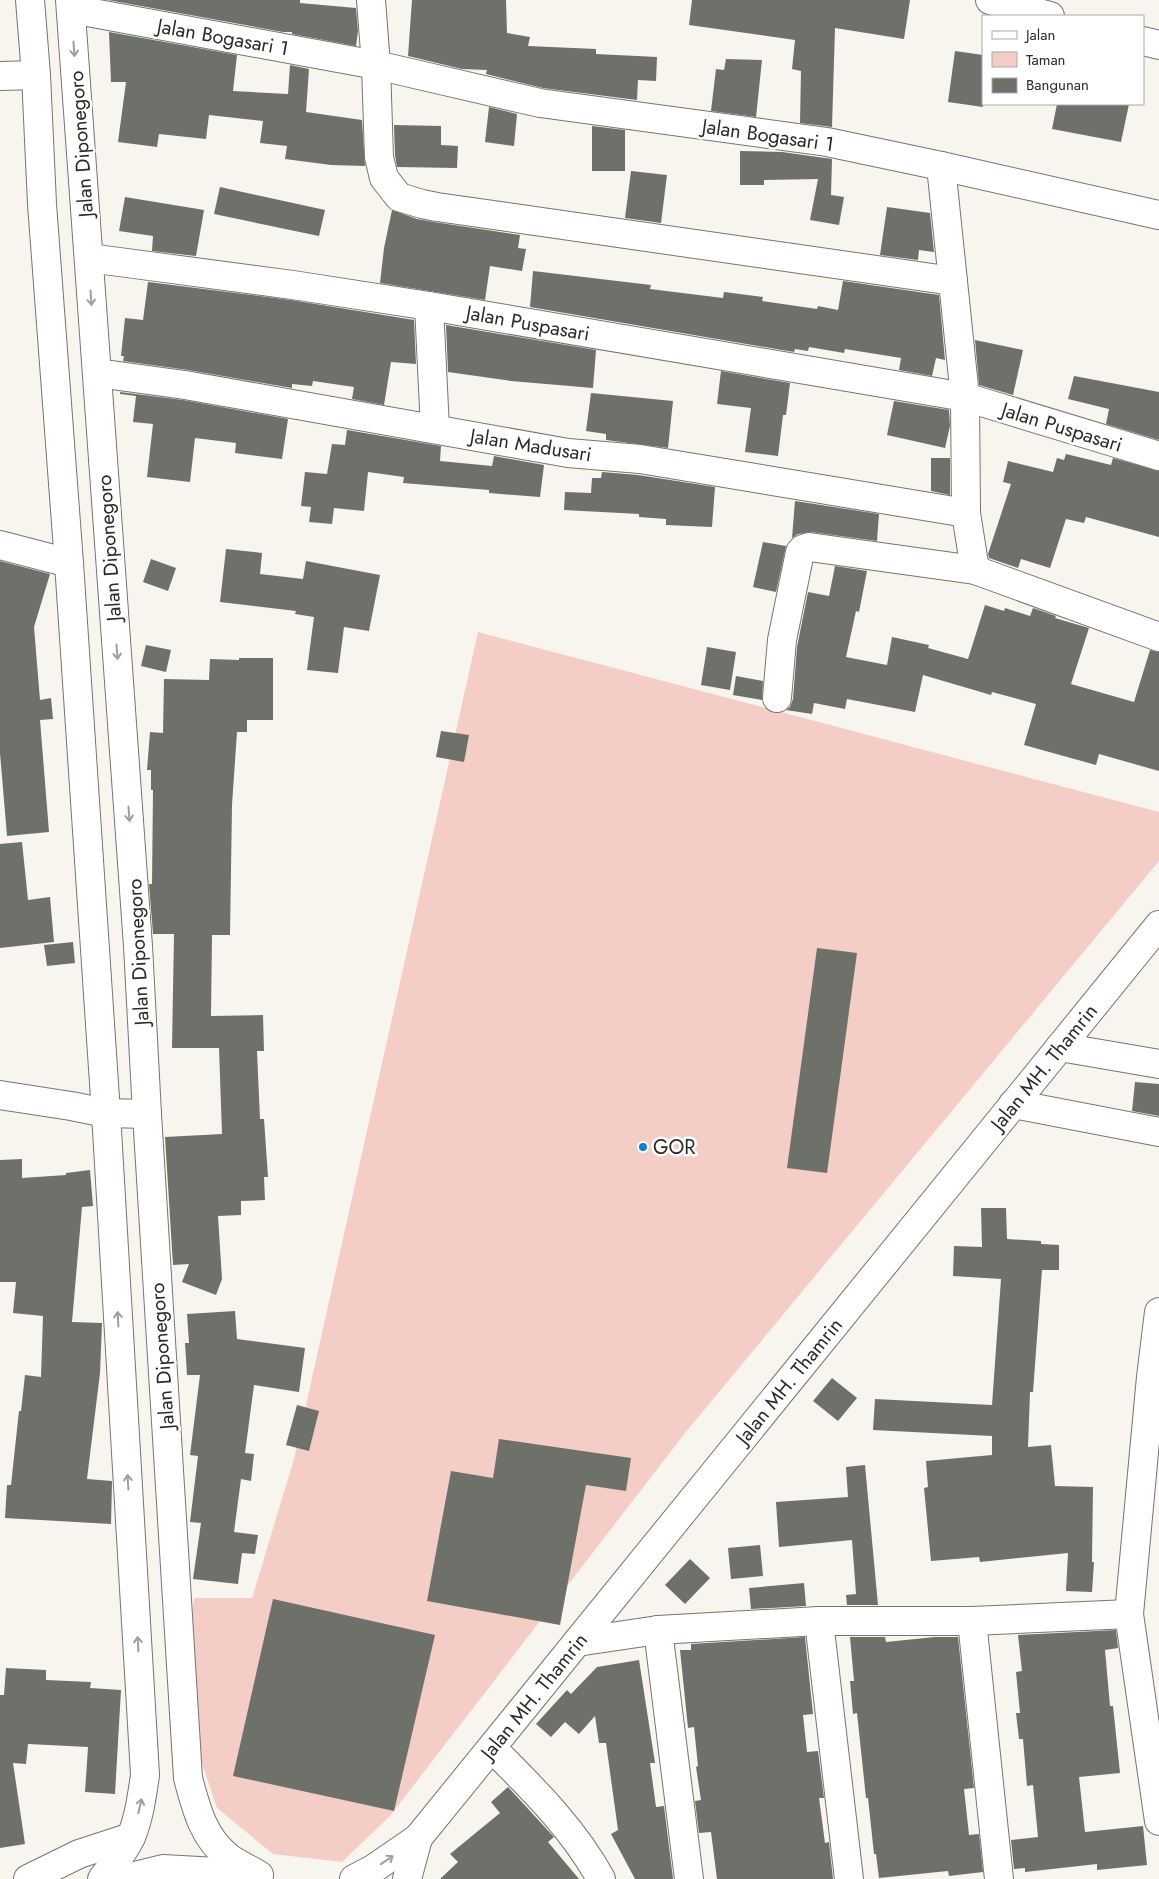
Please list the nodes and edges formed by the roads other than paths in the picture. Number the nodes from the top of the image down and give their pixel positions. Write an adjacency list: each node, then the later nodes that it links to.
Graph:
1 (30, 0): 9 (street, Jalan Diponegoro)
2 (371, 0): 8 (street)
3 (990, 0): 5 (street)
4 (71, 4): 8 (street, Jalan Bogasari 1); 13 (street, Jalan Diponegoro, one-way to 13)
5 (1046, 15)
6 (1144, 41): 7 (street)
7 (1159, 46)
8 (376, 65): 11 (street, Jalan Bogasari 1); 14 (street)
9 (36, 75): 10 (street); 22 (street, Jalan Diponegoro)
10 (0, 76)
11 (941, 166): 12 (street, Jalan Bogasari 1); 14 (street)
12 (1159, 215)
13 (89, 258): 15 (street, Jalan Puspasari); 16 (street, Jalan Diponegoro, one-way to 16)
14 (953, 281): 17 (street)
15 (429, 306): 17 (street, Jalan Puspasari); 18 (street)
16 (97, 374): 18 (street, Jalan Madusari); 32 (street, Jalan Diponegoro, one-way to 32)
17 (965, 397): 19 (street, Jalan Puspasari); 20 (street)
18 (435, 429): 20 (street, Jalan Madusari)
19 (1159, 456)
20 (966, 513): 23 (street)
21 (0, 545): 22 (street)
22 (69, 563): 31 (street, Jalan Diponegoro)
23 (975, 570): 24 (street); 25 (street)
24 (1159, 637)
25 (777, 698)
26 (1159, 925): 27 (street, Jalan MH. Thamrin)
27 (1060, 1047): 28 (street); 30 (street, Jalan MH. Thamrin)
28 (1159, 1064)
29 (0, 1095): 31 (street)
30 (1013, 1104): 33 (street); 40 (street, Jalan MH. Thamrin)
31 (106, 1113): 32 (street); 43 (street, Jalan Diponegoro, one-way to 31)
32 (147, 1114): 45 (street, Jalan Diponegoro)
33 (1159, 1132)
34 (1159, 1312): 35 (street)
35 (1155, 1377): 36 (street)
36 (1129, 1614): 38 (street); 42 (street)
37 (820, 1621): 38 (street); 39 (street); 53 (street)
38 (972, 1621): 54 (street)
39 (658, 1630): 40 (street); 52 (street)
40 (578, 1642): 41 (street, Jalan MH. Thamrin)
41 (492, 1748): 44 (street, Jalan MH. Thamrin); 51 (street)
42 (1159, 1821)
43 (131, 1837): 46 (street); 47 (street, Jalan Diponegoro)
44 (418, 1838): 49 (street, one-way to 44); 50 (street)
45 (265, 1877): 48 (street)
46 (28, 1879)
47 (102, 1879)
48 (122, 1879)
49 (354, 1879)
50 (407, 1879)
51 (601, 1879)
52 (689, 1879)
53 (849, 1879)
54 (1000, 1879)

